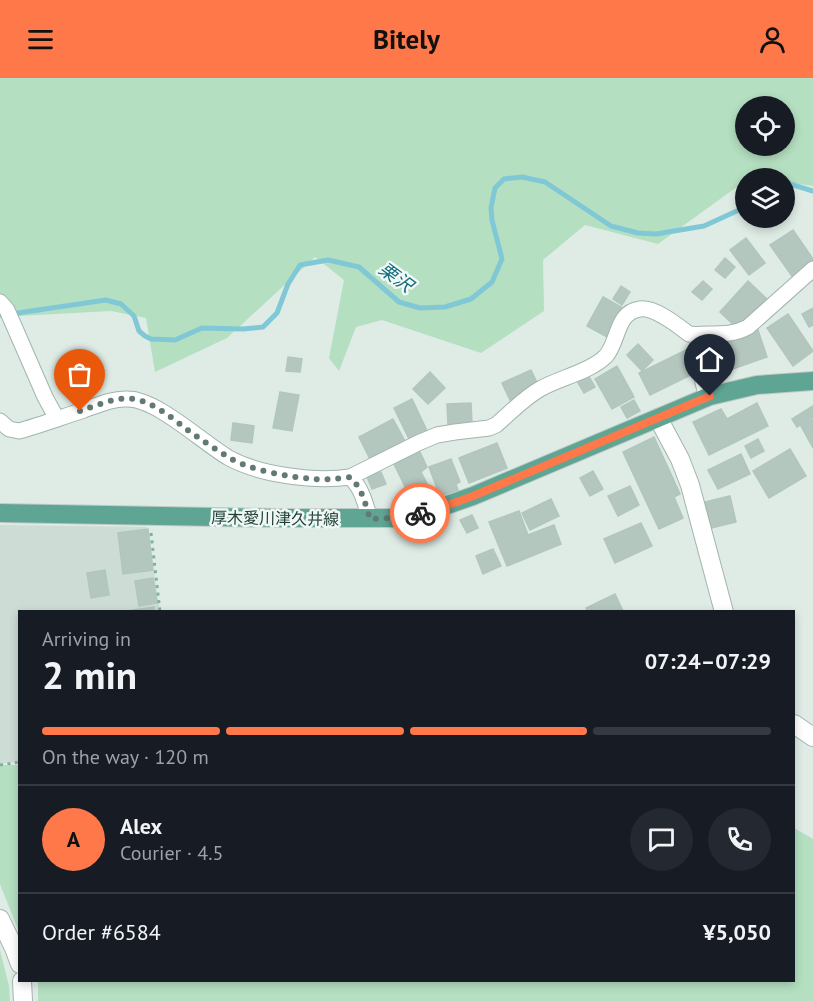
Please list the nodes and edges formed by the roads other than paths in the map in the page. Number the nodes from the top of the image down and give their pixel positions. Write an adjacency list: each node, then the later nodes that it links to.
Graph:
1 (813, 269): 3 (street)
2 (4, 306): 7 (street)
3 (697, 334): 5 (street); 9 (street)
4 (813, 381): 5 (main road, 厚木愛川津久井線)
5 (707, 397): 6 (main road, 厚木愛川津久井線)
6 (658, 418): 11 (main road, 厚木愛川津久井線); 12 (street)
7 (57, 419): 8 (street); 9 (street)
8 (0, 421)
9 (350, 477): 11 (street)
10 (0, 513): 11 (main road, 厚木愛川津久井線)
11 (370, 519)
12 (723, 610)
13 (795, 725): 14 (street)
14 (813, 737)
15 (0, 919): 16 (street)
16 (18, 959)
17 (22, 982): 18 (street)
18 (23, 1001)

